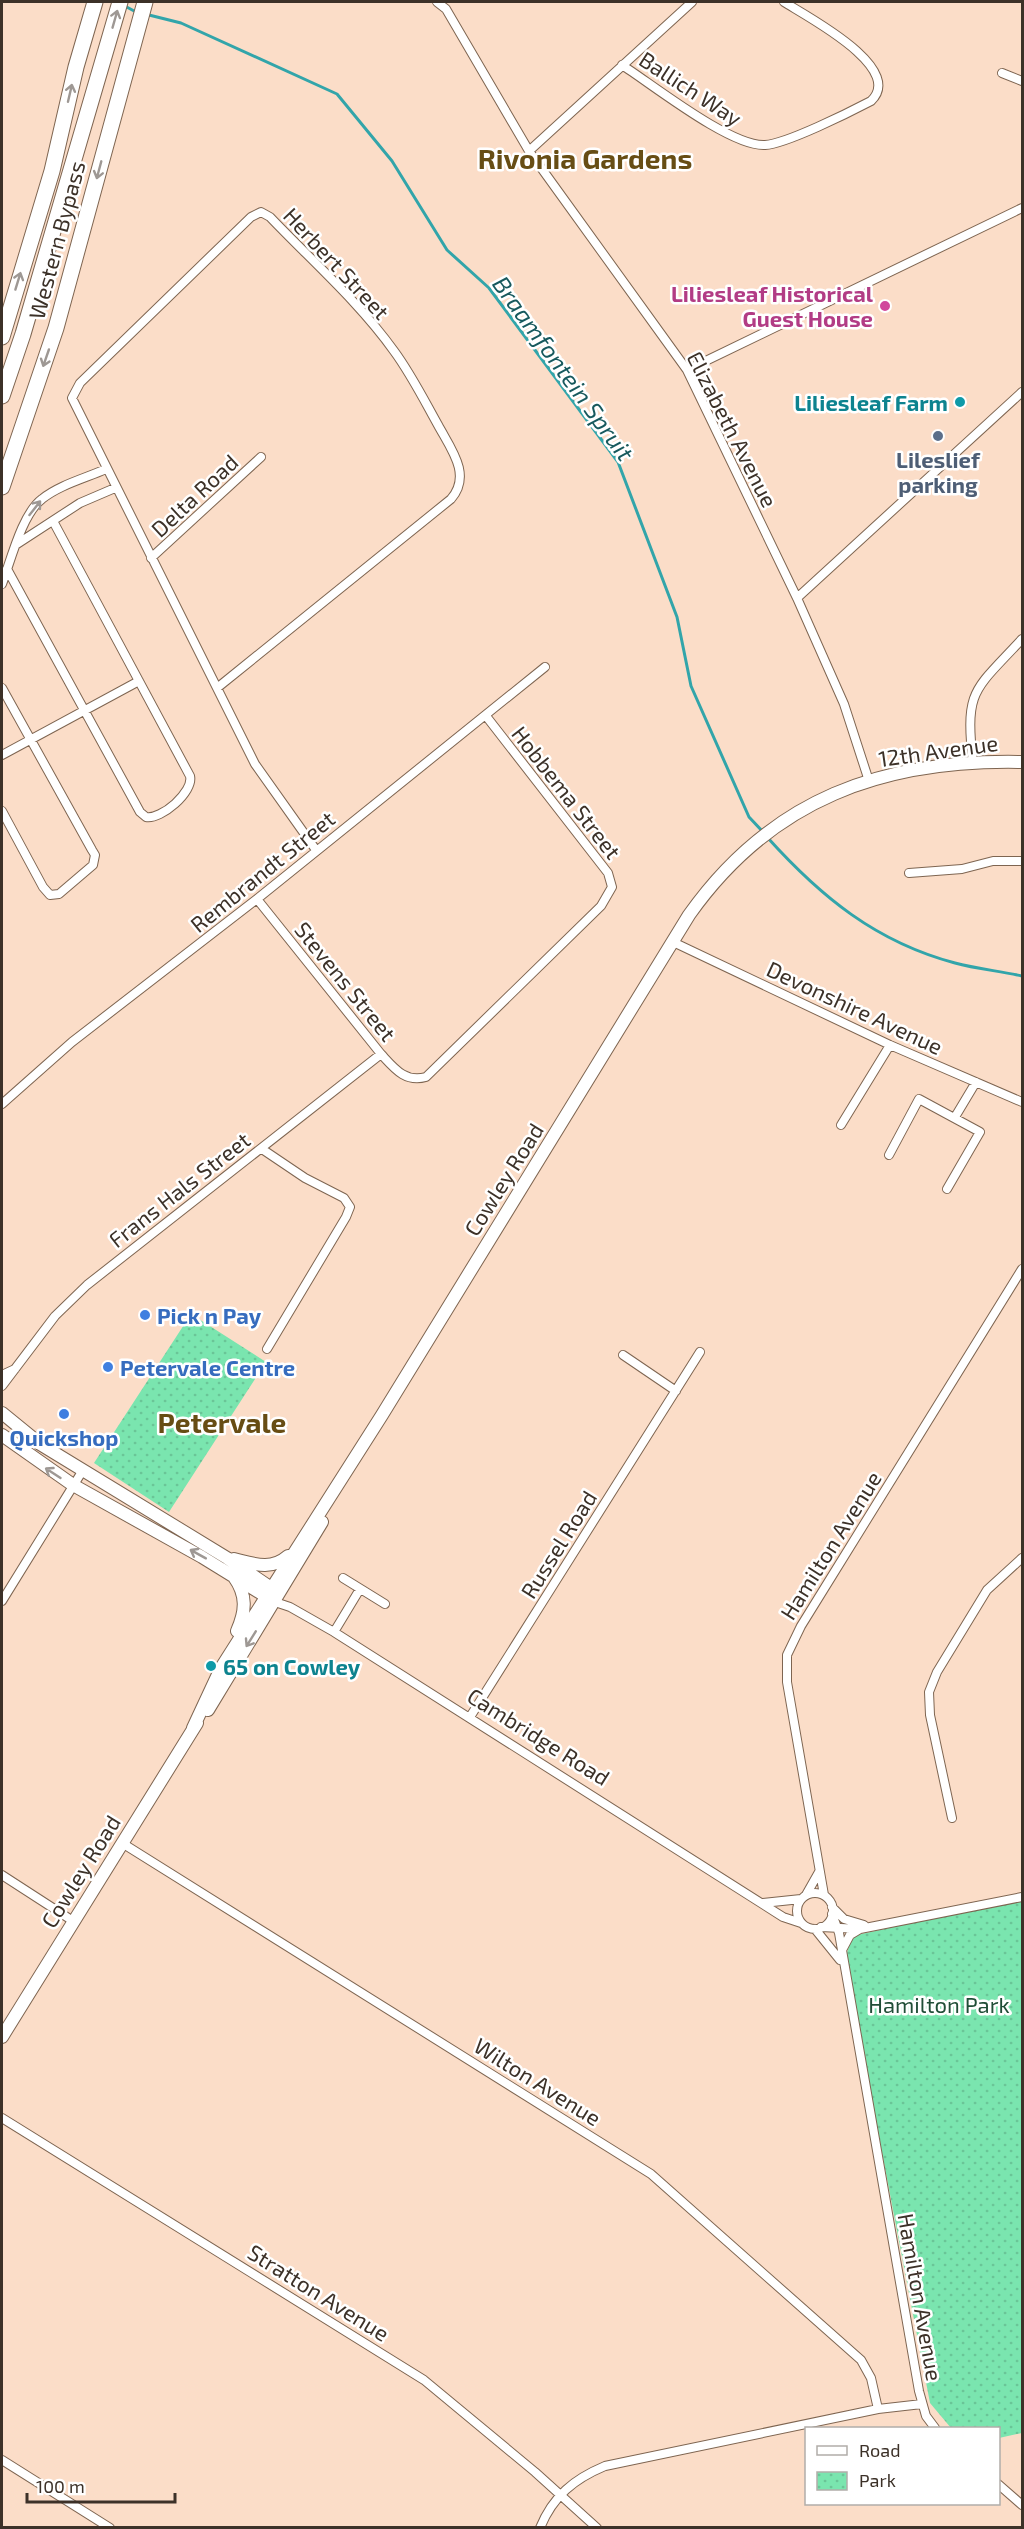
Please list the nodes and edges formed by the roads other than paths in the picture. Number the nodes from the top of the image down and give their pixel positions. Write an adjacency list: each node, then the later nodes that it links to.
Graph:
1 (95, 2): 16 (highway, one-way to 1)
2 (120, 2): 19 (highway, Western Bypass, one-way to 2)
3 (145, 2): 10 (highway, Western Bypass)
4 (156, 2): 10 (highway)
5 (437, 2): 9 (street, Elizabeth Avenue)
6 (454, 2): 9 (street)
7 (692, 2): 11 (street)
8 (784, 2): 11 (street, Ballich Way)
9 (446, 9): 14 (street, Elizabeth Avenue)
10 (136, 53): 22 (highway, Western Bypass, one-way to 22)
11 (622, 65): 14 (street)
12 (1002, 73): 13 (street)
13 (1023, 81)
14 (529, 151): 17 (street, Elizabeth Avenue)
15 (1023, 208): 17 (street)
16 (2, 337)
17 (687, 370): 29 (street, Elizabeth Avenue)
18 (1023, 392): 29 (street)
19 (2, 396)
20 (261, 457): 26 (street, Delta Road)
21 (106, 469): 23 (street, Herbert Street); 25 (street, one-way to 21); 34 (street, Herbert Street)
22 (2, 487)
23 (115, 488): 24 (street); 26 (street, Herbert Street)
24 (53, 521): 25 (street); 32 (street)
25 (17, 544): 27 (street)
26 (151, 558): 34 (street, Herbert Street)
27 (7, 569): 28 (street); 35 (street)
28 (2, 584)
29 (797, 598): 41 (street, Elizabeth Avenue)
30 (1023, 639): 40 (street)
31 (545, 666): 36 (street, Rembrandt Street)
32 (139, 681): 35 (street); 35 (street)
33 (2, 688): 37 (street)
34 (217, 688): 43 (street, Herbert Street)
35 (86, 710): 37 (street)
36 (486, 716): 43 (street, Rembrandt Street); 50 (street, Hobbema Street)
37 (31, 739): 38 (street); 42 (street)
38 (2, 755)
39 (1023, 762): 40 (street, 12th Avenue)
40 (973, 764): 41 (street, 12th Avenue)
41 (869, 781): 47 (street, 12th Avenue)
42 (2, 811)
43 (316, 850): 46 (street, Rembrandt Street)
44 (1023, 861): 45 (street)
45 (909, 873)
46 (257, 899): 49 (street, Stevens Street); 53 (street, Rembrandt Street)
47 (673, 942): 48 (street, Devonshire Avenue); 69 (street, Cowley Road)
48 (890, 1045): 51 (street, Devonshire Avenue); 55 (street)
49 (381, 1054): 50 (street, Stevens Street); 56 (street, Frans Hals Street)
50 (411, 1079)
51 (976, 1082): 52 (street, Devonshire Avenue); 54 (street)
52 (1023, 1102)
53 (2, 1104)
54 (955, 1118): 57 (street); 58 (street)
55 (841, 1125)
56 (262, 1149): 60 (street); 63 (street, Frans Hals Street)
57 (889, 1155)
58 (947, 1189)
59 (1023, 1269): 87 (street, Hamilton Avenue)
60 (267, 1349)
61 (700, 1352): 66 (street, Russel Road)
62 (623, 1355): 66 (street)
63 (15, 1369): 64 (street, Frans Hals Street); 65 (street, Frans Hals Street)
64 (2, 1375)
65 (2, 1386)
66 (676, 1391): 83 (street, Russel Road)
67 (2, 1413): 70 (street, Cambridge Road)
68 (2, 1435): 71 (street, Cambridge Road, one-way to 68)
69 (368, 1437): 72 (street, Cowley Road); 78 (street, Cowley Road)
70 (83, 1470): 71 (street); 73 (street, Cambridge Road)
71 (73, 1485): 75 (street, Cambridge Road, one-way to 71); 79 (street)
72 (298, 1547): 73 (street); 78 (street, Cowley Road)
73 (227, 1558): 78 (street, Cambridge Road)
74 (1023, 1558): 85 (street)
75 (234, 1576): 78 (street, Cambridge Road); 82 (street)
76 (343, 1578): 77 (street)
77 (360, 1589): 80 (street); 81 (street)
78 (272, 1595): 81 (street, Cambridge Road); 82 (street, Cowley Road); 84 (street, Cowley Road, one-way to 84)
79 (2, 1601)
80 (385, 1604)
81 (334, 1632): 83 (street, Cambridge Road)
82 (221, 1668): 84 (street, Cowley Road)
83 (470, 1717): 92 (street, Cambridge Road)
84 (193, 1728): 86 (street, Cowley Road)
85 (952, 1818)
86 (122, 1843): 94 (street, Cowley Road); 105 (street, Wilton Avenue)
87 (819, 1871): 89 (street, Hamilton Avenue); 90 (street)
88 (2, 1875): 94 (street)
89 (824, 1895): 90 (street); 93 (street)
90 (804, 1897): 92 (street); 95 (street)
91 (1023, 1897): 96 (street)
92 (763, 1903): 95 (street, Cambridge Road)
93 (832, 1910): 96 (street); 97 (street); 98 (street, Hamilton Avenue)
94 (73, 1921): 102 (street, Cowley Road)
95 (801, 1923): 97 (street)
96 (872, 1926): 99 (street)
97 (818, 1928): 98 (street); 101 (street, Hamilton Avenue)
98 (838, 1929): 99 (street); 100 (street, Hamilton Avenue)
99 (861, 1929): 100 (street)
100 (841, 1951): 101 (street, Hamilton Avenue)
101 (842, 1963): 104 (street, Hamilton Avenue)
102 (2, 2037)
103 (2, 2118): 109 (street, Stratton Avenue)
104 (922, 2404): 105 (street, Hamilton Avenue); 106 (street)
105 (878, 2409): 109 (street, Hamilton Avenue)
106 (934, 2427)
107 (2, 2460): 111 (street)
108 (1000, 2485): 110 (street)
109 (559, 2494): 113 (street, Hamilton Avenue); 114 (street, Stratton Avenue)
110 (1023, 2505)
111 (96, 2524): 112 (street)
112 (110, 2528)
113 (540, 2528)
114 (597, 2528)

